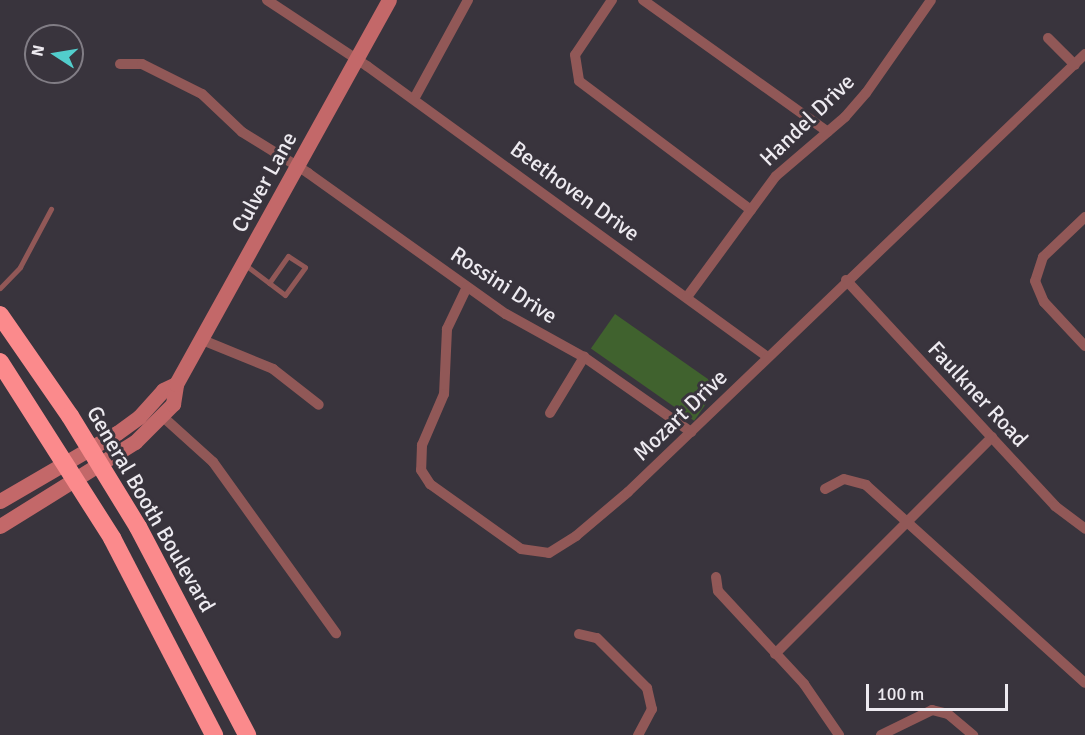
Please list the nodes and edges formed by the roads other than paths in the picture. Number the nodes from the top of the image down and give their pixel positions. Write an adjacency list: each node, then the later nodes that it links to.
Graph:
1 (267, 0): 9 (street, Beethoven Drive)
2 (389, 0): 9 (street, Culver Lane)
3 (468, 0): 12 (street)
4 (612, 0): 16 (street)
5 (643, 0): 13 (street)
6 (931, 0): 13 (street, Handel Drive)
7 (1048, 38): 11 (street)
8 (1085, 54): 11 (street, Mozart Drive)
9 (357, 59): 12 (street, Beethoven Drive); 14 (street, Culver Lane)
10 (120, 63): 14 (street, Rossini Drive)
11 (1075, 65): 19 (street, Mozart Drive)
12 (414, 99): 23 (street, Beethoven Drive)
13 (828, 132): 16 (street, Handel Drive)
14 (299, 166): 18 (street, Culver Lane); 21 (street, Rossini Drive)
15 (51, 209): 22 (lane)
16 (751, 210): 23 (street, Handel Drive)
17 (1085, 217): 26 (street)
18 (244, 264): 20 (lane); 25 (street, Culver Lane)
19 (846, 280): 28 (street, Mozart Drive); 35 (street, Faulkner Road)
20 (268, 283): 20 (lane)
21 (467, 287): 27 (street, Rossini Drive); 34 (street, Mozart Drive)
22 (0, 288)
23 (687, 297): 28 (street, Beethoven Drive)
24 (0, 315): 36 (highway, General Booth Boulevard)
25 (200, 339): 30 (street, Culver Lane); 31 (street)
26 (1085, 346)
27 (584, 357): 32 (street); 34 (street, Rossini Drive)
28 (768, 357): 34 (street, Mozart Drive)
29 (0, 362): 37 (highway)
30 (176, 384): 33 (street, Culver Lane); 36 (street, Culver Lane)
31 (319, 405)
32 (550, 413)
33 (162, 416): 38 (street, Culver Lane); 46 (street)
34 (691, 432)
35 (992, 437): 42 (street); 44 (street, Faulkner Road)
36 (90, 448): 37 (street, Culver Lane); 38 (highway, General Booth Boulevard)
37 (66, 462): 39 (highway); 41 (street, Culver Lane)
38 (100, 464): 39 (street, Culver Lane); 51 (highway, General Booth Boulevard)
39 (76, 480): 43 (street, Culver Lane); 50 (highway)
40 (825, 489): 42 (street)
41 (0, 501)
42 (908, 522): 48 (street); 49 (street)
43 (0, 526)
44 (1085, 529)
45 (716, 577): 48 (street)
46 (336, 633)
47 (579, 633): 52 (street)
48 (775, 654): 53 (street)
49 (1085, 683)
50 (214, 735)
51 (247, 735)
52 (638, 735)
53 (839, 735)
54 (881, 735): 55 (street)
55 (973, 735)

